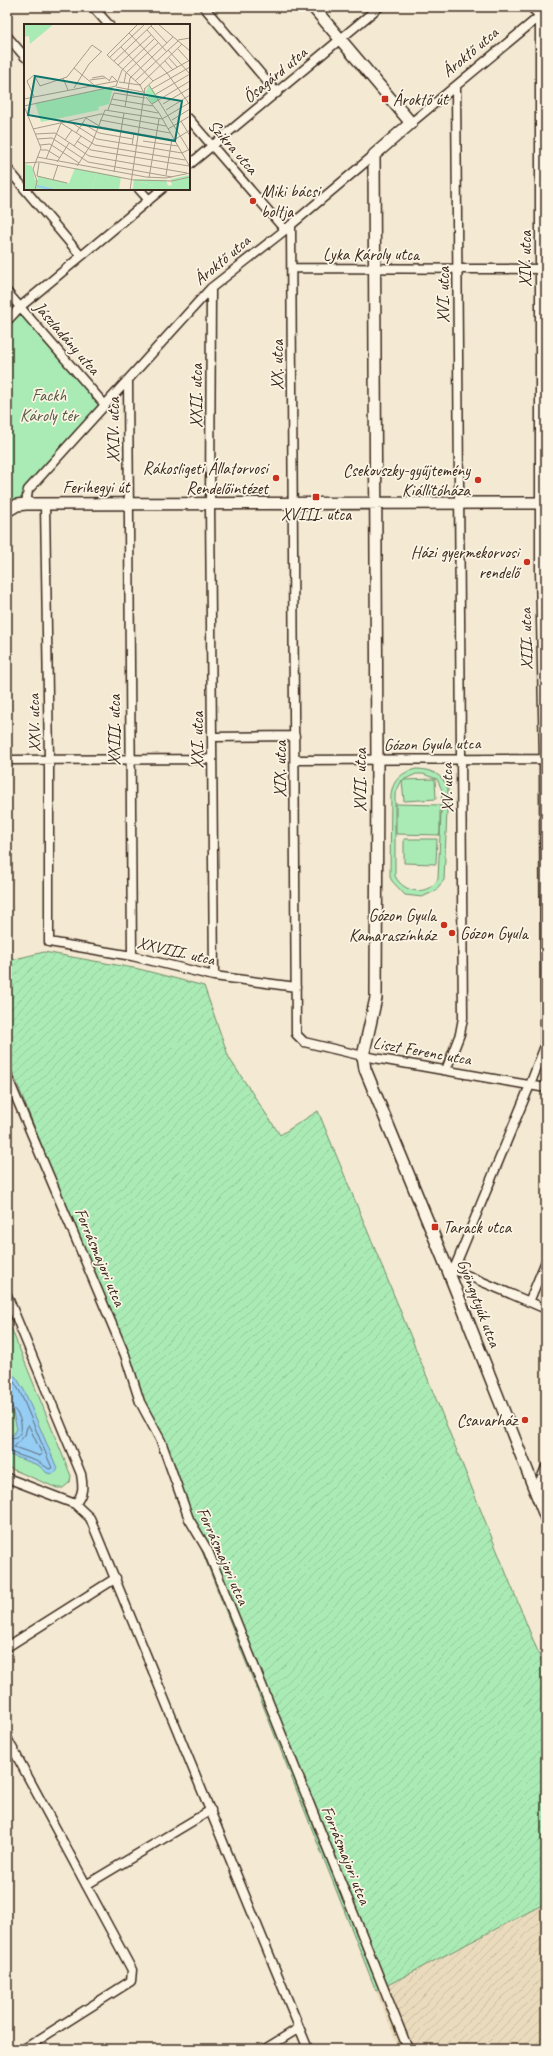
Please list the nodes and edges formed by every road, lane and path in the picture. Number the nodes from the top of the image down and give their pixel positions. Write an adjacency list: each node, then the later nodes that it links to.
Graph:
1 (93, 7): 7 (street)
2 (204, 7): 13 (street)
3 (313, 7): 9 (street)
4 (379, 7): 9 (street, Ősagárd utca)
5 (531, 7): 6 (street)
6 (543, 14): 10 (street, XIV. utca); 12 (street, Ároktő utca)
7 (108, 24)
8 (7, 36): 11 (street)
9 (340, 40): 13 (street, Ősagárd utca); 15 (street)
10 (543, 41): 30 (street, XIV. utca)
11 (24, 56)
12 (456, 87): 15 (street, Ároktő utca); 29 (street, XVI. utca)
13 (277, 93): 16 (street, Ősagárd utca)
14 (190, 120): 16 (street, Szikra utca)
15 (412, 123): 17 (street, Ároktő utca)
16 (211, 146): 18 (street, Ősagárd utca); 25 (street, Szikra utca)
17 (374, 155): 25 (street, Ároktő utca); 28 (street)
18 (190, 164)
19 (7, 168): 20 (street)
20 (24, 188)
21 (26, 190): 26 (street)
22 (140, 190): 24 (street)
23 (161, 190): 24 (street)
24 (149, 200): 26 (street)
25 (288, 228): 27 (street, XX. utca); 31 (street, Ároktő utca)
26 (81, 256): 33 (street)
27 (292, 268): 28 (street, Lyka Károly utca); 44 (street, XX. utca)
28 (375, 269): 29 (street, Lyka Károly utca); 45 (street)
29 (458, 269): 30 (street, Lyka Károly utca); 38 (street, XVI. utca)
30 (543, 269): 37 (street, XIV. utca)
31 (211, 288): 35 (street, Ároktő utca); 43 (street, XXII. utca)
32 (7, 292): 33 (street, Jászladány utca)
33 (20, 307): 34 (street); 36 (street, Jászladány utca)
34 (7, 321)
35 (128, 380): 36 (street, Ároktő utca); 42 (street, XXIV. utca)
36 (105, 405): 40 (street, Ároktő utca)
37 (543, 433): 39 (street, XIV. utca)
38 (460, 503): 39 (street, Ferihegyi út); 45 (street, Ferihegyi út); 52 (street, XV. utca)
39 (544, 503): 47 (street, XIII. utca)
40 (26, 504): 41 (street, Ferihegyi út); 46 (street, Ferihegyi út)
41 (45, 504): 42 (street, Ferihegyi út); 55 (street, XXV. utca)
42 (128, 504): 43 (street, Ferihegyi út); 51 (street, XXIII. utca)
43 (210, 504): 44 (street, Ferihegyi út); 49 (street, XXI. utca)
44 (292, 504): 45 (street, Ferihegyi út); 48 (street, XIX. utca)
45 (375, 504): 57 (street, XVII. utca)
46 (7, 510)
47 (543, 571): 53 (street, XIII. utca)
48 (295, 736): 49 (street); 56 (street, XIX. utca)
49 (212, 737): 50 (street, XXI. utca)
50 (212, 758): 51 (street); 60 (street, XXI. utca)
51 (129, 759): 55 (street); 59 (street, XXIII. utca)
52 (461, 759): 53 (street, Gózon Gyula utca); 57 (street, Gózon Gyula utca); 64 (street, XV. utca)
53 (545, 759): 66 (street, XIII. utca)
54 (7, 760): 55 (street)
55 (50, 760): 58 (street, XXV. utca)
56 (295, 760): 57 (street, Gózon Gyula utca); 61 (street, XIX. utca)
57 (378, 760): 63 (street, XVII. utca)
58 (49, 942): 59 (street, XXVIII. utca)
59 (132, 956): 60 (street, XXVIII. utca)
60 (214, 976): 61 (street, XXVIII. utca)
61 (296, 987): 62 (street, XIX. utca)
62 (296, 1034): 63 (street, Liszt Ferenc utca)
63 (363, 1056): 64 (street, Liszt Ferenc utca); 69 (street, Gyöngytyúk utca)
64 (446, 1070): 66 (street, Liszt Ferenc utca)
65 (7, 1076): 87 (street, Forrásmajori utca)
66 (530, 1085): 67 (street, Liszt Ferenc utca); 69 (street)
67 (546, 1088)
68 (546, 1261): 71 (street)
69 (451, 1268): 71 (street); 75 (street, Gyöngytyúk utca)
70 (7, 1295): 76 (street)
71 (529, 1302): 72 (street)
72 (546, 1309)
73 (546, 1467): 75 (street)
74 (7, 1478): 76 (street)
75 (535, 1493): 77 (street, Gyöngytyúk utca)
76 (75, 1504): 78 (street)
77 (546, 1518)
78 (116, 1578): 79 (street); 81 (street)
79 (7, 1647)
80 (7, 1738): 82 (street)
81 (211, 1810): 82 (street); 83 (street)
82 (86, 1885): 84 (street)
83 (299, 2028): 85 (street); 86 (street)
84 (24, 2049)
85 (265, 2049)
86 (308, 2049)
87 (408, 2049)

